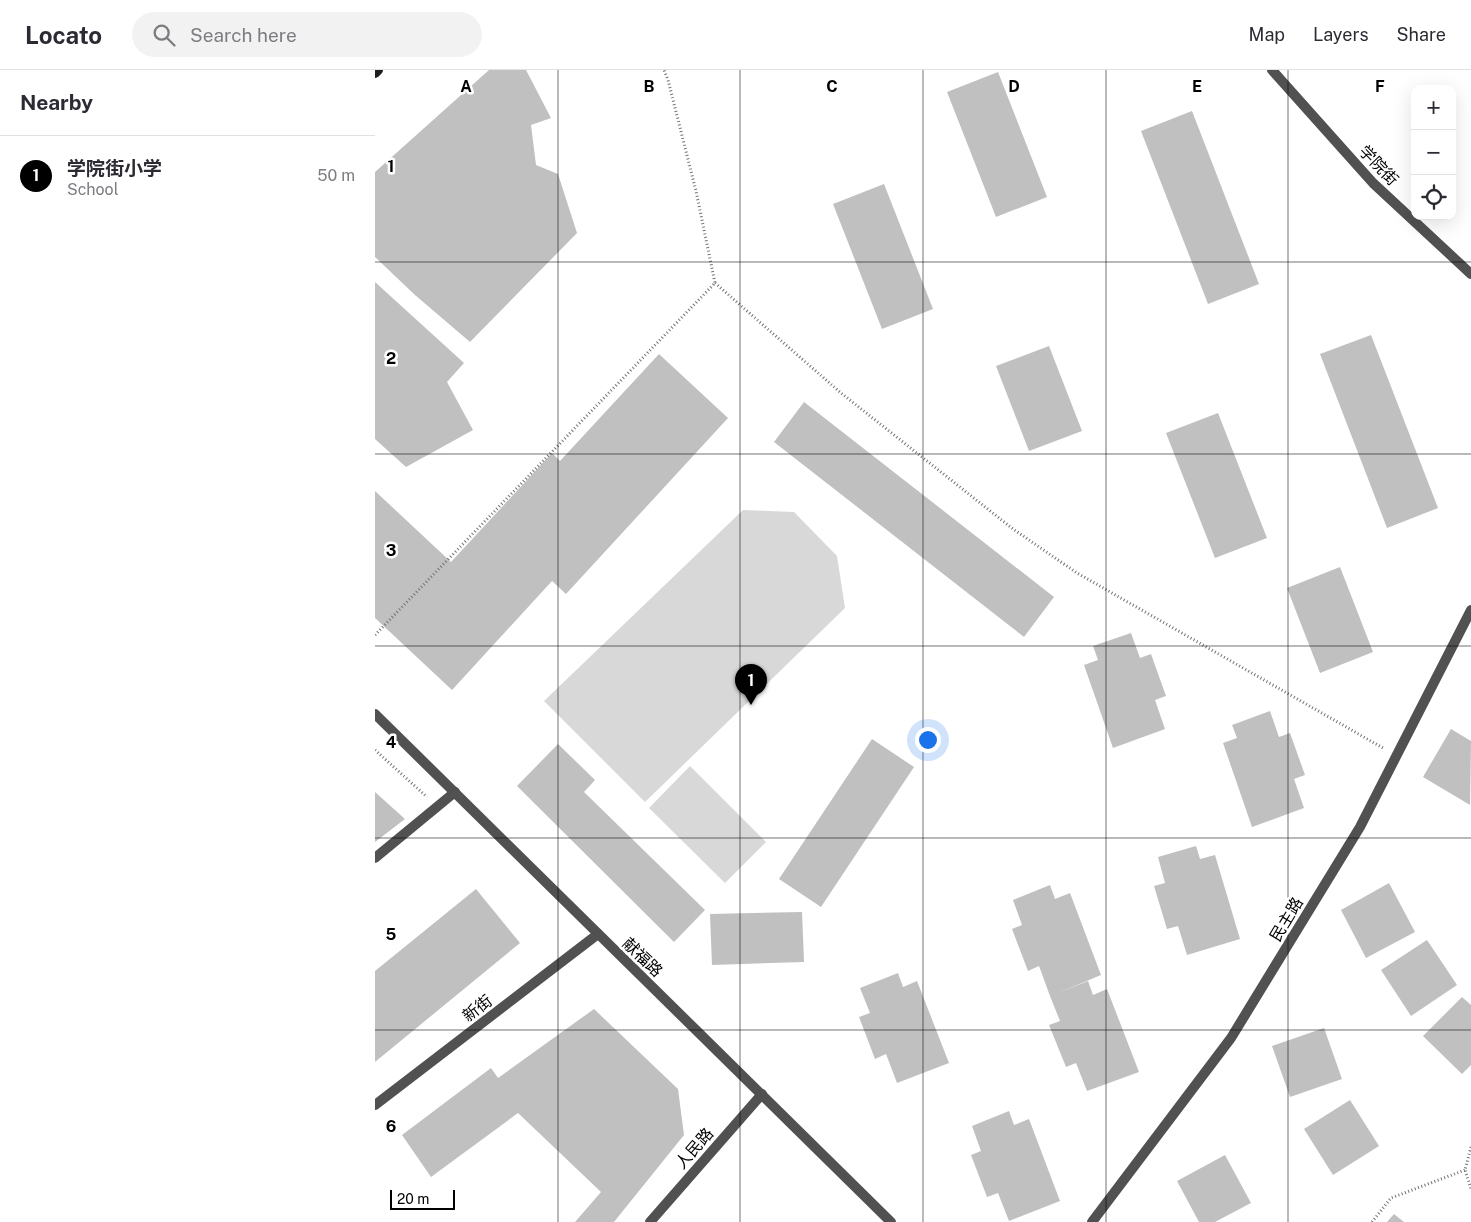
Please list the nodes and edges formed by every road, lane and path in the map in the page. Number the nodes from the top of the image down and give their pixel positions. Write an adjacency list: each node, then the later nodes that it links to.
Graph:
1 (379, 70): 4 (main road)
2 (663, 70): 6 (path)
3 (1272, 70): 5 (street, 学院街)
4 (375, 74)
5 (1471, 274)
6 (715, 282): 8 (path); 11 (path)
7 (1471, 610): 11 (street, 民主路)
8 (375, 635)
9 (375, 714): 12 (street, 献福路)
10 (375, 750): 13 (path)
11 (1397, 756): 23 (street, 民主路)
12 (455, 792): 13 (street); 15 (street, 献福路)
13 (438, 806): 14 (street)
14 (375, 858)
15 (598, 934): 16 (street, 献福路); 17 (street, 新街)
16 (761, 1094): 21 (street, 人民路); 22 (street, 献福路)
17 (376, 1101)
18 (1471, 1147): 19 (path)
19 (1465, 1170): 20 (path); 24 (path)
20 (1471, 1189)
21 (650, 1222)
22 (891, 1222)
23 (1092, 1222)
24 (1372, 1222)

